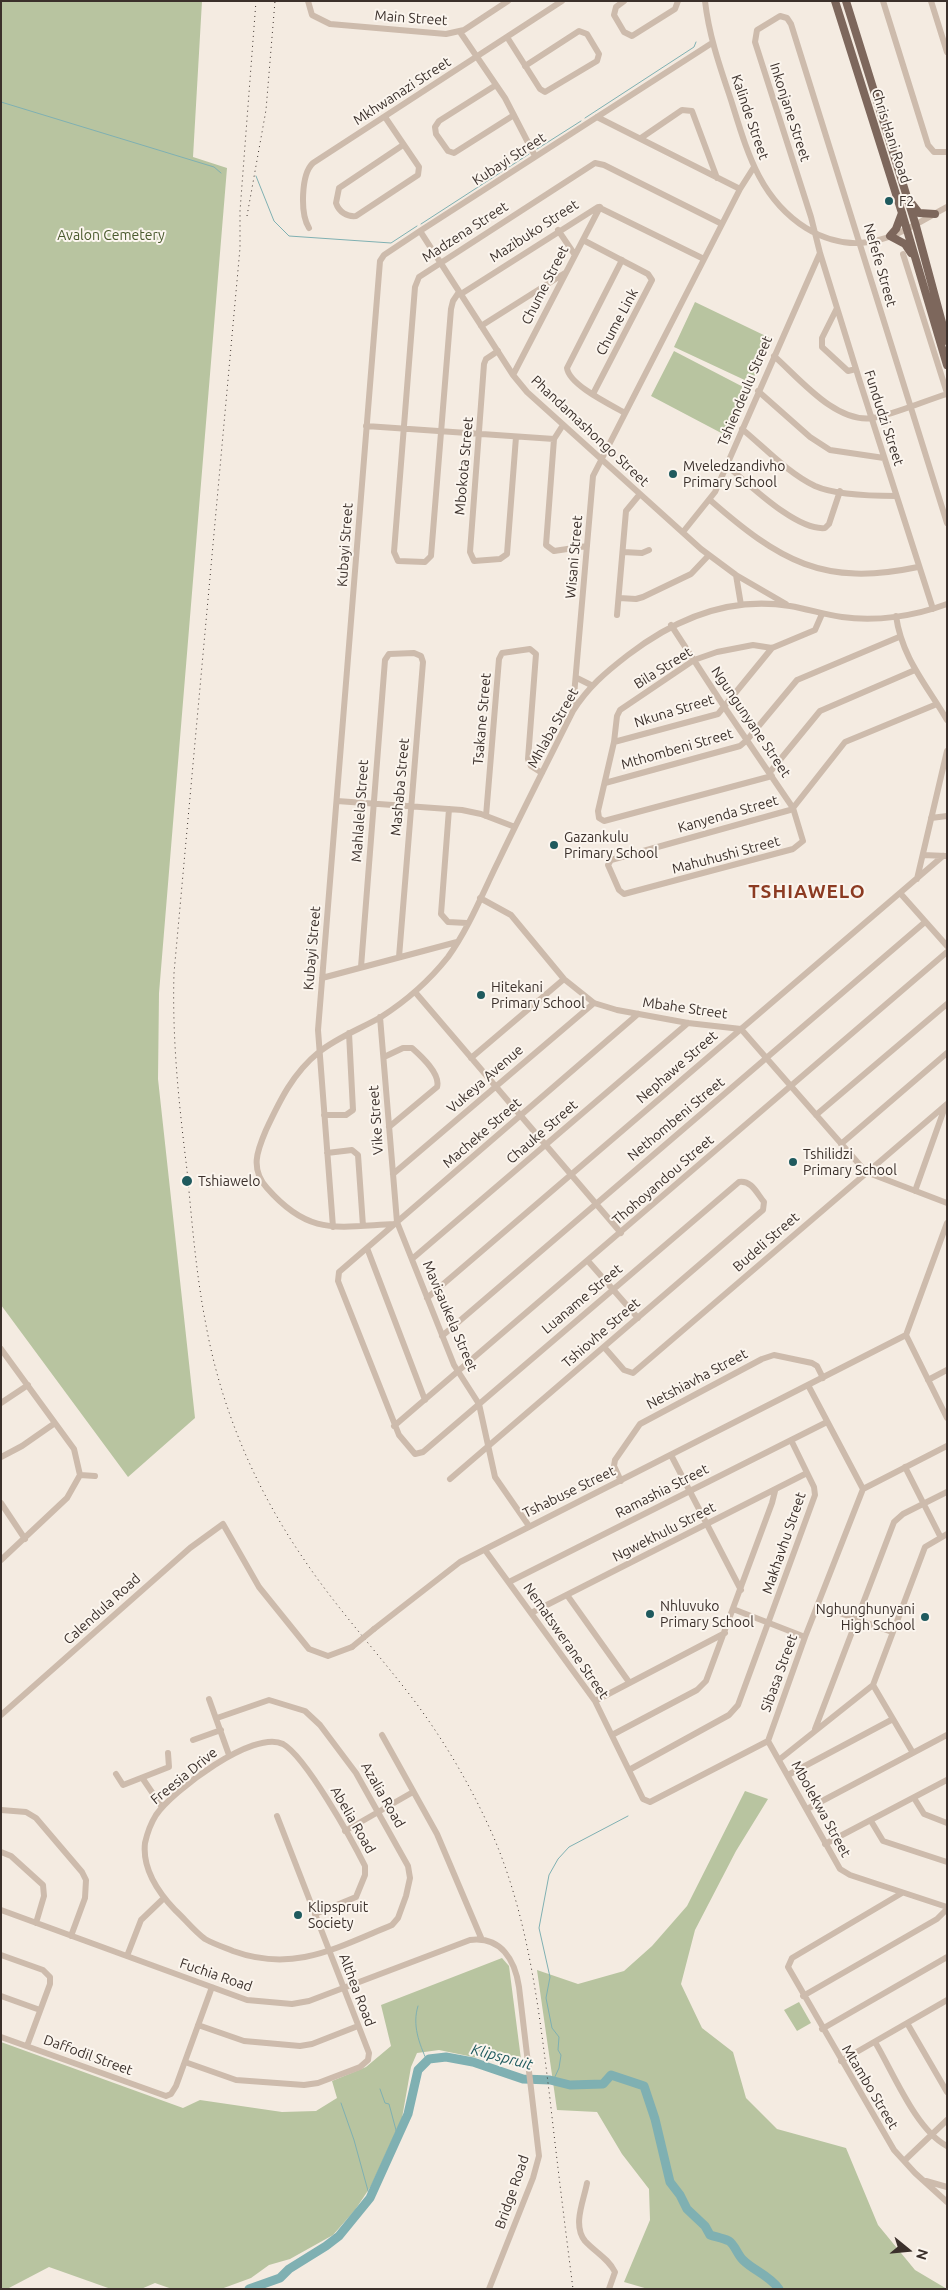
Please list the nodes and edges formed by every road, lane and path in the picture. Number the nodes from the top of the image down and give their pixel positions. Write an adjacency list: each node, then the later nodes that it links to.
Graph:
1 (308, 1): 12 (street, Main Street)
2 (508, 1): 12 (street, Main Street)
3 (562, 1): 13 (street, Mkhwanazi Street)
4 (624, 1): 5 (street)
5 (678, 1)
6 (705, 1): 14 (street, Kalinde Street)
7 (836, 1): 32 (main road, Chris Hani Road)
8 (846, 1): 29 (main road, Chris Hani Road)
9 (883, 1): 24 (street)
10 (931, 1): 15 (street)
11 (785, 16): 40 (street, Inkonjane Street); 43 (street, Nefefe Street)
12 (460, 32): 16 (street)
13 (506, 37): 16 (street, Mkhwanazi Street); 17 (street)
14 (712, 43): 20 (street, Kubayi Street); 26 (street, Kalinde Street)
15 (947, 52)
16 (478, 56): 18 (street); 21 (street, Mkhwanazi Street)
17 (525, 66): 17 (street)
18 (496, 85): 19 (street); 19 (street)
19 (514, 115): 25 (street)
20 (598, 116): 22 (street); 25 (street, Kubayi Street)
21 (385, 117): 23 (street); 36 (street, Mkhwanazi Street)
22 (641, 138): 27 (street); 27 (street)
23 (403, 145): 23 (street)
24 (947, 152)
25 (535, 156): 39 (street, Kubayi Street)
26 (754, 167): 28 (street, Wisani Street); 40 (street, Kalinde Street)
27 (717, 178): 28 (street)
28 (740, 189): 34 (street, Wisani Street)
29 (905, 192): 33 (main road); 35 (main road, Chris Hani Road)
30 (600, 207): 37 (street, Mazibuko Street); 42 (street, Chume Street); 47 (street, Mazibuko Street)
31 (947, 208): 33 (street, Kalinde Street)
32 (902, 213): 38 (main road, Chris Hani Road); 41 (main road)
33 (933, 216): 35 (street, Kalinde Street)
34 (722, 224): 47 (street, Wisani Street); 49 (street, Madzena Street)
35 (916, 226): 38 (street, Kalinde Street); 55 (main road, Chris Hani Road)
36 (309, 228)
37 (558, 230): 46 (street); 52 (street, Mazibuko Street)
38 (907, 230): 41 (street, Kalinde Street); 50 (main road, Chris Hani Road)
39 (420, 231): 49 (street, Phandamashongo Street); 68 (street, Kubayi Street)
40 (814, 233): 43 (street, Kalinde Street); 44 (street, Fundudzi Street)
41 (890, 236): 43 (street, Kalinde Street); 50 (main road)
42 (583, 240): 46 (street, Chume Street); 48 (street, Chume Link)
43 (860, 243): 64 (street, Nefefe Street)
44 (820, 253): 53 (street, Fundudzi Street); 57 (street, Tshiendeulu Street)
45 (903, 254): 63 (street)
46 (575, 255): 51 (street, Chume Street)
47 (704, 259): 65 (street, Wisani Street)
48 (622, 260): 62 (street); 62 (street, Chume Link)
49 (441, 262): 52 (street, Phandamashongo Street); 69 (street, Madzena Street)
50 (916, 263): 58 (main road, Chris Hani Road)
51 (565, 273): 54 (street); 60 (street, Chume Street)
52 (460, 293): 54 (street, Phandamashongo Street); 71 (street)
53 (837, 308): 59 (street, Fundudzi Street); 59 (street)
54 (481, 326): 56 (street, Phandamashongo Street)
55 (947, 341)
56 (498, 351): 60 (street, Phandamashongo Street); 72 (street, Mbokota Street)
57 (774, 356): 61 (street, Tshiendeulu Street); 66 (street)
58 (947, 365)
59 (856, 369): 66 (street, Fundudzi Street)
60 (513, 375): 67 (street, Phandamashongo Street)
61 (758, 392): 70 (street, Tshiendeulu Street); 75 (street)
62 (593, 394): 65 (street)
63 (947, 394): 64 (street)
64 (909, 406): 66 (street); 82 (street, Nefefe Street)
65 (626, 413): 76 (street, Wisani Street)
66 (872, 418): 75 (street, Fundudzi Street)
67 (563, 425): 74 (street); 76 (street, Phandamashongo Street)
68 (366, 426): 69 (street); 117 (street, Kubayi Street)
69 (404, 428): 71 (street); 71 (street, Madzena Street)
70 (742, 428): 77 (street, Tshiendeulu Street); 78 (street)
71 (442, 432): 72 (street)
72 (479, 435): 73 (street); 73 (street, Mbokota Street)
73 (516, 437): 74 (street)
74 (554, 439): 84 (street)
75 (884, 458): 80 (street, Fundudzi Street)
76 (602, 459): 79 (street, Phandamashongo Street); 84 (street, Wisani Street)
77 (726, 465): 78 (street); 81 (street, Tshiendeulu Street)
78 (840, 491): 80 (street)
79 (640, 494): 83 (street, Phandamashongo Street); 86 (street)
80 (896, 496): 88 (street, Fundudzi Street)
81 (710, 500): 83 (street, Tshiendeulu Street); 88 (street)
82 (947, 523)
83 (683, 532): 87 (street, Phandamashongo Street)
84 (587, 546): 104 (street, Wisani Street)
85 (649, 550): 86 (street)
86 (623, 552): 90 (street)
87 (709, 555): 89 (street, Phandamashongo Street); 90 (street)
88 (918, 567): 94 (street, Fundudzi Street)
89 (736, 575): 92 (street); 93 (street, Phandamashongo Street)
90 (619, 598): 96 (street)
91 (947, 604): 94 (street, Mhlaba Street)
92 (741, 605): 93 (street, Mhlaba Street); 98 (street, Mhlaba Street)
93 (790, 606): 95 (street, Mhlaba Street)
94 (933, 609): 97 (street, Mhlaba Street)
95 (822, 614): 97 (street, Mhlaba Street); 100 (street, Bila Street)
96 (617, 615)
97 (896, 616): 99 (street)
98 (672, 625): 102 (street, Ngungunyane Street); 105 (street, Mhlaba Street)
99 (899, 637): 103 (street); 110 (street, Mthombeni Street)
100 (772, 648): 102 (street, Bila Street); 107 (street, Nkuna Street)
101 (386, 657): 118 (street, Mahlalela Street); 119 (street, Mashaba Street)
102 (694, 660): 107 (street, Ngungunyane Street); 111 (street, Bila Street)
103 (915, 670): 106 (street); 114 (street)
104 (576, 678): 105 (street); 108 (street, Wisani Street)
105 (591, 685): 108 (street, Mhlaba Street)
106 (937, 704): 109 (street); 120 (street, Kanyenda Street)
107 (725, 708): 110 (street, Ngungunyane Street); 111 (street, Nkuna Street)
108 (573, 711): 113 (street, Mhlaba Street)
109 (947, 720)
110 (748, 740): 114 (street, Ngungunyane Street); 116 (street, Mthombeni Street)
111 (614, 742): 116 (street, Bila Street)
112 (947, 752): 115 (street)
113 (542, 773): 122 (street, Tsakane Street); 125 (street, Mhlaba Street)
114 (771, 774): 116 (street, Bila Street); 120 (street, Ngungunyane Street)
115 (943, 780): 124 (street)
116 (605, 783)
117 (336, 801): 118 (street); 139 (street, Kubayi Street)
118 (374, 802): 119 (street); 138 (street, Mahlalela Street)
119 (411, 806): 121 (street); 137 (street, Mashaba Street)
120 (793, 808): 129 (street, Kanyenda Street); 129 (street, Mahuhushi Street)
121 (449, 809): 122 (street); 133 (street)
122 (486, 816): 125 (street)
123 (947, 816): 124 (street)
124 (931, 818): 126 (street)
125 (515, 827): 131 (street, Mhlaba Street)
126 (923, 855): 127 (street); 128 (street)
127 (945, 856): 128 (street, Nephawe Street)
128 (917, 880): 130 (street, Nephawe Street)
129 (619, 890)
130 (900, 893): 132 (street); 147 (street, Nephawe Street)
131 (480, 898): 133 (street, Mhlaba Street); 140 (street, Mbahe Street)
132 (925, 922): 135 (street); 153 (street, Nethombeni Street)
133 (467, 923): 134 (street, Mhlaba Street)
134 (457, 942): 137 (street); 141 (street, Mhlaba Street)
135 (947, 946)
136 (947, 952): 155 (street, Thohoyandou Street)
137 (399, 957): 138 (street)
138 (361, 967): 139 (street)
139 (322, 978): 149 (street, Kubayi Street)
140 (564, 979): 142 (street, Mbahe Street); 152 (street)
141 (415, 992): 145 (street, Mhlaba Street); 152 (street)
142 (594, 1003): 144 (street, Mbahe Street); 154 (street, Vukeya Avenue)
143 (947, 1004): 158 (street)
144 (638, 1014): 146 (street, Mbahe Street); 159 (street, Macheke Street)
145 (380, 1017): 148 (street, Mhlaba Street); 151 (street, Vike Street)
146 (688, 1023): 147 (street, Mbahe Street); 162 (street, Chauke Street)
147 (741, 1029): 153 (street, Mbahe Street); 166 (street, Nephawe Street)
148 (349, 1033): 149 (street, Mhlaba Street); 157 (street)
149 (319, 1052): 157 (street, Kubayi Street); 173 (street, Mhlaba Street)
150 (947, 1052): 161 (street)
151 (384, 1057): 160 (street, Vike Street); 160 (street)
152 (471, 1058): 154 (street)
153 (767, 1058): 155 (street, Mbahe Street); 169 (street, Nethombeni Street)
154 (496, 1086): 159 (street); 165 (street, Vukeya Avenue)
155 (791, 1087): 158 (street, Mbahe Street); 175 (street, Thohoyandou Street)
156 (946, 1104): 164 (street, Budeli Street); 167 (street)
157 (324, 1115): 163 (street, Kubayi Street)
158 (816, 1115): 161 (street, Mbahe Street)
159 (521, 1116): 162 (street); 172 (street, Macheke Street)
160 (389, 1127): 165 (street, Vike Street)
161 (841, 1144): 164 (street, Mbahe Street)
162 (546, 1145): 166 (street); 177 (street, Chauke Street)
163 (327, 1153): 173 (street, Kubayi Street); 174 (street)
164 (866, 1172): 167 (street); 184 (street, Budeli Street)
165 (393, 1174): 172 (street, Vike Street)
166 (571, 1175): 169 (street); 180 (street, Nephawe Street)
167 (915, 1191): 170 (street)
168 (764, 1202): 179 (street, Luaname Street); 181 (street, Tshiovhe Street)
169 (596, 1203): 175 (street); 183 (street, Nethombeni Street)
170 (947, 1203)
171 (947, 1222): 182 (street)
172 (395, 1223): 174 (street, Mhlaba Street); 176 (street, Macheke Street); 177 (street, Mavisaukela Street)
173 (333, 1226): 174 (street, Mhlaba Street)
174 (363, 1226)
175 (621, 1233): 178 (street, Thohoyandou Street)
176 (367, 1248): 192 (street); 198 (street, Macheke Street)
177 (412, 1259): 180 (street, Mavisaukela Street)
178 (588, 1261): 179 (street); 187 (street, Thohoyandou Street)
179 (613, 1289): 181 (street); 194 (street, Luaname Street)
180 (427, 1298): 183 (street, Mavisaukela Street)
181 (638, 1318): 184 (street, Tshiovhe Street)
182 (906, 1335): 188 (street, Tshabuse Street); 189 (street)
183 (442, 1336): 187 (street, Mavisaukela Street)
184 (604, 1347): 200 (street, Tshiovhe Street)
185 (1, 1349): 190 (street)
186 (947, 1370): 189 (street)
187 (458, 1372): 192 (street, Thohoyandou Street); 194 (street, Mavisaukela Street)
188 (823, 1378): 191 (street, Tshabuse Street); 209 (street, Netshiavha Street)
189 (928, 1380): 195 (street)
190 (28, 1384): 193 (street); 197 (street)
191 (808, 1385): 196 (street); 202 (street, Tshabuse Street)
192 (425, 1400): 198 (street, Thohoyandou Street)
193 (1, 1403)
194 (478, 1404): 198 (street, Luaname Street); 200 (street, Mavisaukela Street)
195 (947, 1418)
196 (827, 1422): 199 (street, Ramashia Street); 210 (street)
197 (55, 1423): 203 (street); 206 (street)
198 (394, 1426)
199 (791, 1440): 205 (street, Makhavhu Street); 211 (street, Ramashia Street)
200 (488, 1446): 208 (street, Tshiovhe Street); 218 (street, Mavisaukela Street)
201 (947, 1446): 204 (street)
202 (671, 1455): 209 (street, Tshabuse Street); 211 (street)
203 (1, 1457)
204 (905, 1467): 210 (street); 215 (street)
205 (807, 1473): 212 (street, Ngwekhulu Street); 230 (street, Makhavhu Street)
206 (80, 1475): 207 (street); 220 (street)
207 (95, 1476)
208 (450, 1479)
209 (621, 1481): 218 (street, Tshabuse Street)
210 (862, 1489): 226 (street, Sibasa Street)
211 (689, 1491): 217 (street); 223 (street, Ramashia Street)
212 (775, 1491): 217 (street, Ngwekhulu Street); 224 (street)
213 (947, 1492): 215 (street)
214 (1, 1503): 220 (street)
215 (924, 1503): 219 (street); 229 (street)
216 (223, 1524): 221 (street, Tshabuse Street, bridge); 239 (street, Calendula Road)
217 (706, 1525): 224 (street); 225 (street, Ngwekhulu Street)
218 (529, 1526): 221 (street, Tshabuse Street)
219 (944, 1535): 231 (street)
220 (25, 1539): 222 (street)
221 (484, 1550): 223 (street, Nematswerane Street)
222 (1, 1560)
223 (509, 1582): 228 (street, Nematswerane Street)
224 (741, 1590): 227 (street)
225 (567, 1595): 228 (street, Ngwekhulu Street); 234 (street)
226 (818, 1605): 229 (street); 233 (street, Sibasa Street)
227 (733, 1609): 230 (street); 232 (street)
228 (531, 1613): 237 (street, Nematswerane Street)
229 (857, 1620): 231 (street); 238 (street)
230 (769, 1622): 233 (street); 255 (street, Makhavhu Street)
231 (892, 1632): 235 (street)
232 (725, 1633): 234 (street); 245 (street)
233 (805, 1636): 249 (street, Sibasa Street)
234 (629, 1682): 237 (street)
235 (874, 1685): 240 (street); 242 (street)
236 (209, 1699): 241 (street)
237 (596, 1701): 245 (street, Nematswerane Street)
238 (824, 1709): 240 (street); 244 (street)
239 (1, 1715)
240 (832, 1717): 244 (street)
241 (217, 1718): 243 (street); 265 (street, Azalia Road)
242 (893, 1719): 252 (street); 257 (street)
243 (221, 1730): 248 (street); 253 (street)
244 (815, 1730): 254 (street)
245 (612, 1734): 255 (street, Nematswerane Street)
246 (382, 1735): 260 (street)
247 (947, 1735): 252 (street)
248 (194, 1740)
249 (768, 1741): 254 (street, Mbolekwa Street); 255 (street, Nematswerane Street)
250 (262, 1743): 253 (street, Freesia Drive); 269 (street, Abelia Road)
251 (168, 1753): 258 (street)
252 (913, 1753): 263 (street)
253 (229, 1755): 262 (street, Freesia Drive)
254 (780, 1758): 257 (street, Mbolekwa Street)
255 (629, 1770)
256 (116, 1774): 258 (street)
257 (788, 1775): 263 (street, Mbolekwa Street)
258 (143, 1779): 262 (street)
259 (947, 1780): 261 (street)
260 (413, 1792): 265 (street); 280 (street)
261 (914, 1798): 267 (street); 268 (street)
262 (162, 1807): 274 (street, Freesia Drive)
263 (807, 1809): 270 (street, Mbolekwa Street)
264 (1, 1810): 279 (street)
265 (378, 1811): 269 (street); 281 (street, Azalia Road)
266 (278, 1816): 277 (street, Althea Road)
267 (871, 1821): 270 (street); 272 (street)
268 (947, 1823)
269 (345, 1831): 277 (street, Abelia Road)
270 (825, 1844): 273 (street, Mbolekwa Street)
271 (1, 1852): 278 (street)
272 (947, 1862)
273 (902, 1892): 275 (street, Mbolekwa Street); 288 (street, Mtambo Street)
274 (164, 1898): 281 (street, Freesia Drive); 283 (street)
275 (947, 1908): 288 (street)
276 (1, 1910): 278 (street, Fuchia Road)
277 (315, 1914): 281 (street, Althea Road)
278 (36, 1922): 279 (street, Fuchia Road)
279 (72, 1936): 283 (street, Fuchia Road)
280 (482, 1940): 286 (street, Fuchia Road); 309 (street, Bridge Road)
281 (329, 1950): 286 (street, Althea Road)
282 (1, 1955): 290 (street)
283 (127, 1956): 285 (street, Fuchia Road)
284 (947, 1957): 294 (street)
285 (212, 1987): 286 (street, Fuchia Road); 292 (street)
286 (344, 1988): 293 (street, Althea Road)
287 (1, 1996): 290 (street)
288 (803, 1996): 294 (street, Mtambo Street)
289 (947, 2000): 291 (street)
290 (40, 2010): 297 (street)
291 (907, 2023): 296 (street); 300 (street)
292 (198, 2025): 293 (street); 298 (street)
293 (358, 2026): 298 (street, Althea Road)
294 (822, 2029): 299 (street, Mtambo Street)
295 (1, 2037): 297 (street, Daffodil Street)
296 (876, 2042): 299 (street); 302 (street)
297 (27, 2046): 298 (street, Daffodil Street)
298 (185, 2062)
299 (841, 2062): 304 (street, Mtambo Street)
300 (947, 2092)
301 (947, 2120): 302 (street)
302 (932, 2135): 303 (street); 304 (street)
303 (947, 2146)
304 (904, 2161): 305 (street, Mtambo Street)
305 (926, 2181): 307 (street); 308 (street, Mtambo Street)
306 (588, 2183): 310 (street)
307 (947, 2187)
308 (947, 2202)
309 (489, 2289)
310 (610, 2289)

